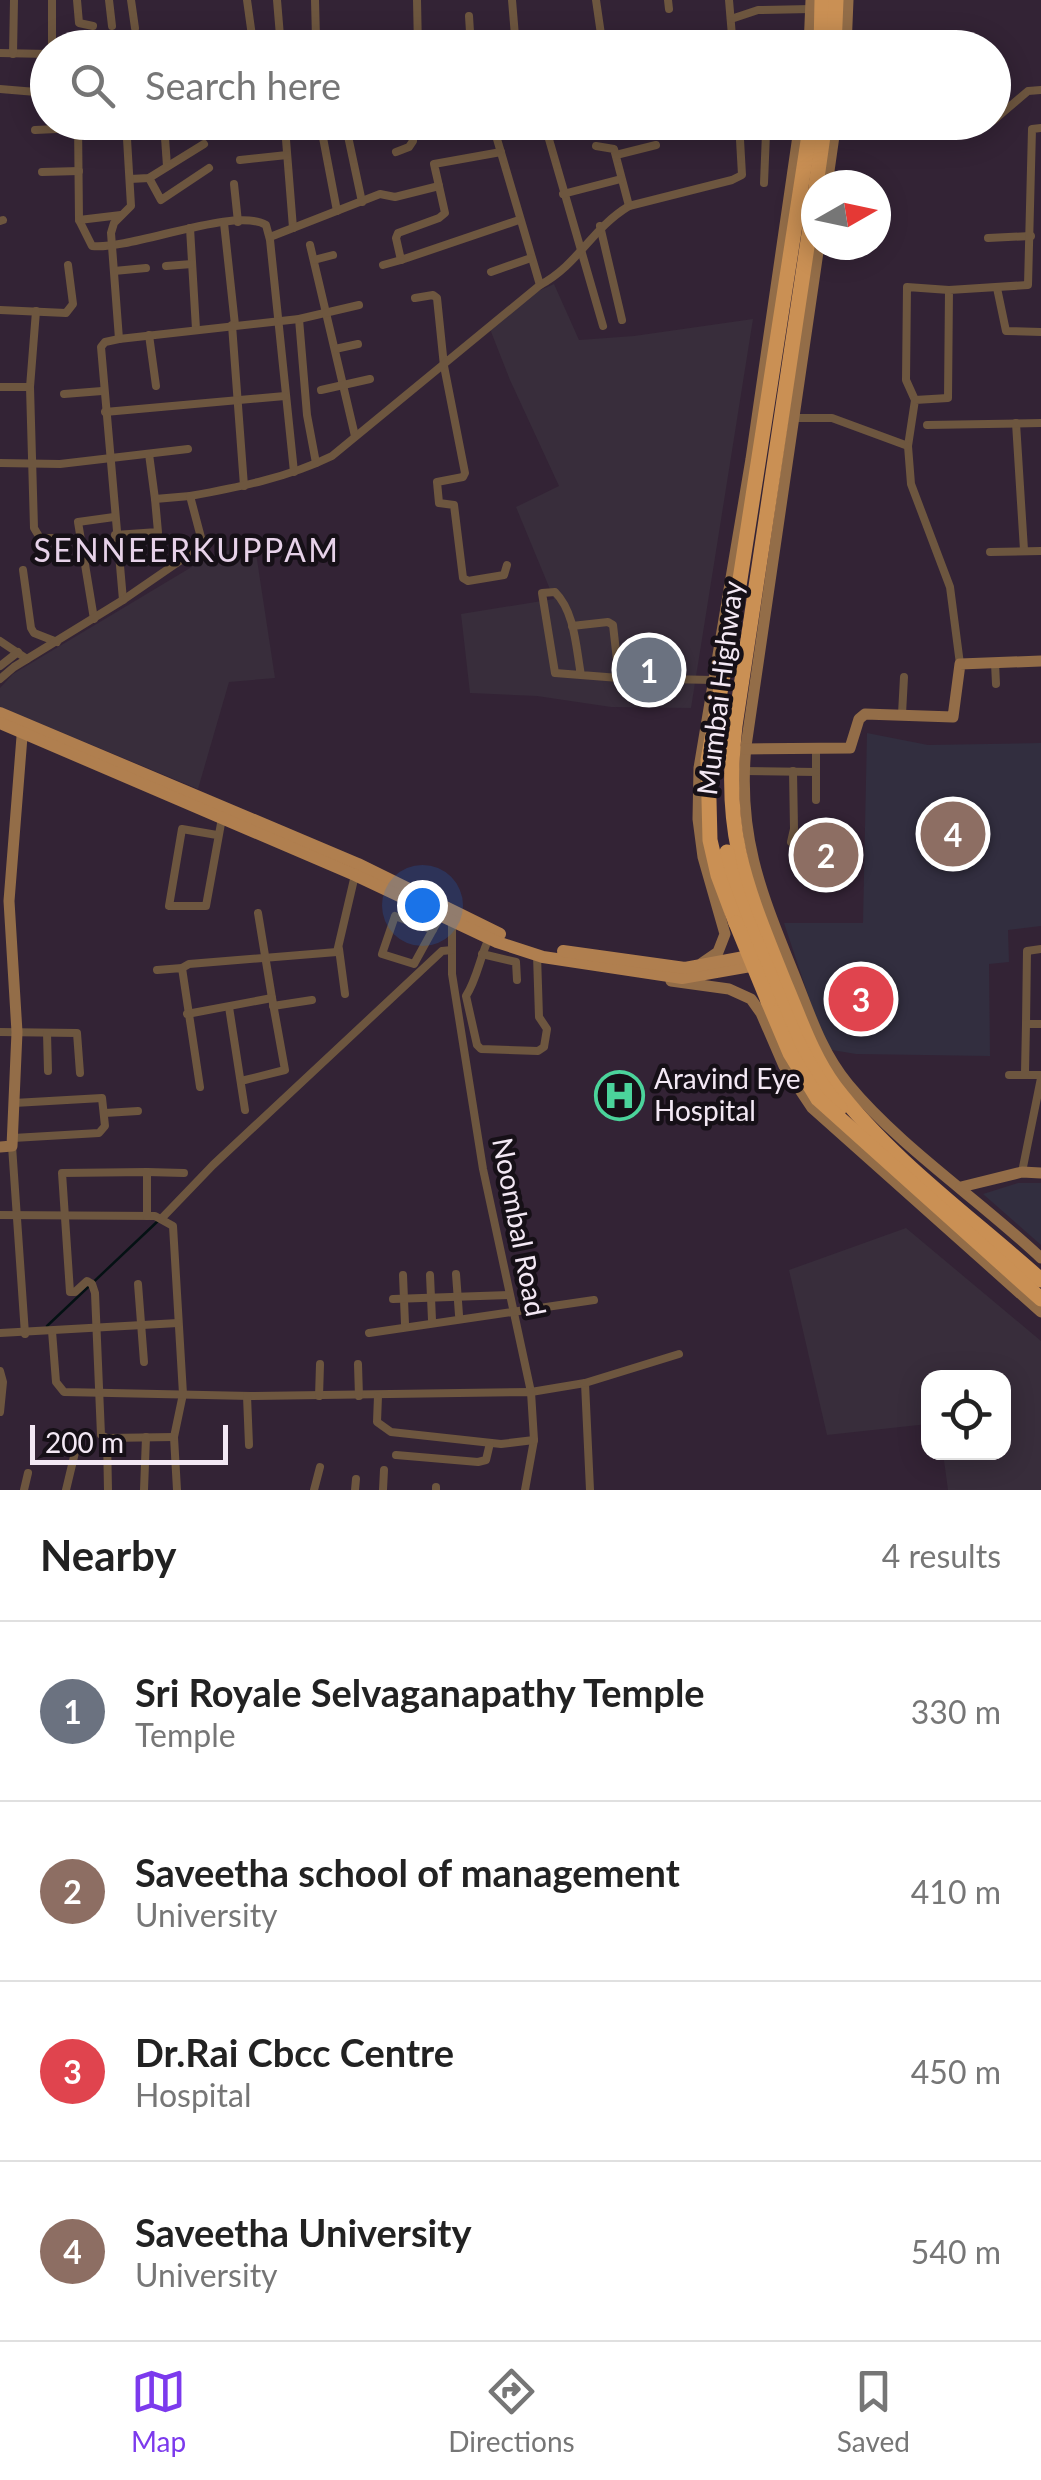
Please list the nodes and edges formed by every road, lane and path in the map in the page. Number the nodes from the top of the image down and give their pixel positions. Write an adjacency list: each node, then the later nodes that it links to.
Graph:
1 (14, 0): 35 (street)
2 (52, 0): 21 (street)
3 (77, 0): 18 (street)
4 (109, 0): 19 (street)
5 (131, 0): 20 (street)
6 (248, 0): 22 (street)
7 (278, 0): 23 (street)
8 (315, 0): 24 (street)
9 (417, 0): 25 (street)
10 (512, 0): 27 (street)
11 (596, 0): 28 (street)
12 (729, 0): 17 (street)
13 (836, 0): 32 (highway)
14 (848, 0): 33 (street)
15 (815, 3): 17 (street); 30 (street); 31 (highway)
16 (469, 16): 26 (street)
17 (731, 19): 29 (street)
18 (92, 26)
19 (112, 26)
20 (135, 28)
21 (52, 30)
22 (251, 30)
23 (280, 30)
24 (316, 30)
25 (418, 30)
26 (469, 30)
27 (514, 30)
28 (600, 30)
29 (732, 30)
30 (812, 30)
31 (818, 30)
32 (835, 30)
33 (847, 30)
34 (0, 53): 35 (street)
35 (12, 54): 36 (street)
36 (30, 54)
37 (0, 89): 39 (street)
38 (1041, 90): 40 (street)
39 (30, 92)
40 (1011, 106)
41 (1041, 128): 71 (street)
42 (78, 140): 67 (street)
43 (127, 140): 73 (street)
44 (165, 140): 65 (street)
45 (286, 140): 62 (street)
46 (323, 140): 81 (street)
47 (349, 140): 79 (street)
48 (414, 140): 60 (street)
49 (497, 140): 61 (street)
50 (549, 140): 78 (street)
51 (741, 140): 80 (street)
52 (766, 140): 75 (street)
53 (802, 140): 158 (street)
54 (803, 140): 111 (highway)
55 (822, 140): 68 (highway)
56 (833, 140): 69 (street)
57 (204, 144): 65 (street)
58 (656, 145): 63 (street)
59 (596, 146): 63 (street)
60 (396, 152)
61 (501, 152): 77 (street); 84 (street)
62 (287, 155): 64 (street); 89 (street)
63 (616, 155): 74 (street)
64 (240, 160)
65 (167, 166): 72 (street)
66 (209, 168): 72 (street)
67 (78, 170): 70 (street); 83 (street)
68 (818, 170)
69 (829, 170)
70 (42, 172)
71 (1037, 175): 90 (street)
72 (148, 178): 73 (street)
73 (130, 179): 82 (street)
74 (621, 179): 78 (street); 80 (street)
75 (764, 182)
76 (234, 184): 85 (street)
77 (439, 186): 79 (street); 100 (street)
78 (564, 194): 96 (street)
79 (362, 202): 81 (street)
80 (630, 206): 87 (street)
81 (337, 212): 89 (street)
82 (121, 214): 83 (street); 94 (street)
83 (79, 220): 94 (street)
84 (519, 220): 98 (street); 100 (street)
85 (238, 222): 86 (street); 91 (street)
86 (224, 223): 88 (street); 122 (street)
87 (600, 226): 96 (street); 120 (street)
88 (190, 228): 94 (street); 103 (street)
89 (293, 228): 91 (street)
90 (1031, 236): 92 (street); 95 (street)
91 (270, 237): 121 (street)
92 (988, 238)
93 (310, 244): 99 (street)
94 (112, 246): 108 (street)
95 (1036, 246): 112 (street)
96 (582, 250): 110 (street); 123 (street)
97 (333, 255): 99 (street)
98 (531, 258): 109 (street); 110 (street)
99 (314, 260): 118 (street)
100 (401, 260): 105 (street)
101 (805, 260): 111 (highway)
102 (812, 260): 111 (street)
103 (192, 264): 106 (street); 124 (street)
104 (68, 265): 117 (street)
105 (383, 265)
106 (166, 266)
107 (146, 268): 108 (street)
108 (114, 271): 127 (street)
109 (491, 272)
110 (540, 285): 130 (street)
111 (801, 285): 143 (street); 158 (highway); 181 (highway, Mumbai Highway)
112 (997, 288): 113 (street); 125 (street)
113 (949, 290): 141 (street); 141 (street)
114 (415, 298): 130 (street)
115 (360, 305): 118 (street)
116 (0, 310): 117 (street)
117 (36, 312): 135 (street)
118 (327, 313): 119 (street); 129 (street)
119 (299, 319): 121 (street); 156 (street)
120 (622, 320)
121 (278, 321): 122 (street); 139 (street)
122 (234, 325): 124 (street); 140 (street)
123 (603, 326)
124 (196, 329): 126 (street)
125 (1041, 332)
126 (148, 336): 127 (street); 134 (street)
127 (118, 339): 137 (street)
128 (358, 344): 129 (street)
129 (335, 349): 132 (street)
130 (444, 366): 147 (street); 168 (street)
131 (370, 379): 132 (street)
132 (342, 385): 136 (street); 147 (street)
133 (0, 386): 135 (street)
134 (156, 386)
135 (30, 388): 155 (street)
136 (321, 390)
137 (102, 391): 138 (street); 142 (street)
138 (64, 394)
139 (285, 396): 140 (street); 157 (street)
140 (238, 399): 142 (street); 148 (street)
141 (914, 400): 150 (street)
142 (104, 412): 153 (street)
143 (795, 418): 150 (street); 192 (street)
144 (1041, 423): 145 (street)
145 (1016, 424): 146 (street); 165 (street)
146 (927, 425)
147 (355, 436): 156 (street)
148 (240, 443): 149 (street); 159 (street)
149 (229, 445)
150 (908, 446): 179 (street)
151 (188, 449): 152 (street)
152 (149, 454): 153 (street); 161 (street)
153 (108, 458): 155 (street); 162 (street)
154 (0, 463): 155 (street)
155 (30, 464): 164 (street)
156 (316, 464): 157 (street)
157 (294, 472): 159 (street)
158 (751, 480): 186 (street); 219 (highway, bridge)
159 (244, 486): 160 (street)
160 (190, 496): 161 (street); 170 (street)
161 (156, 499): 163 (street)
162 (114, 517): 163 (street); 171 (street)
163 (115, 535): 170 (street)
164 (64, 538)
165 (1024, 550): 166 (street); 167 (street)
166 (1041, 551)
167 (990, 552)
168 (506, 565)
169 (24, 570): 174 (street)
170 (123, 600): 171 (street)
171 (94, 618): 174 (street)
172 (572, 626): 182 (street); 182 (street); 184 (street)
173 (0, 641): 175 (street)
174 (57, 642): 176 (street)
175 (18, 652): 176 (street); 180 (street)
176 (27, 659): 185 (street)
177 (1041, 661): 178 (street)
178 (995, 663): 179 (street); 187 (street)
179 (960, 664): 189 (street)
180 (0, 666)
181 (744, 666): 212 (highway); 245 (highway, Mumbai Highway)
182 (580, 675): 184 (street)
183 (904, 677): 189 (street)
184 (619, 678): 186 (street)
185 (0, 679)
186 (714, 679): 214 (street)
187 (996, 684)
188 (0, 712): 191 (main road)
189 (902, 714): 193 (street)
190 (0, 723): 191 (main road)
191 (22, 727): 198 (main road); 203 (main road); 227 (street)
192 (746, 749): 193 (street); 194 (street)
193 (816, 750): 196 (street)
194 (744, 771): 195 (street); 246 (street)
195 (793, 771): 196 (street); 200 (street)
196 (816, 772): 197 (street)
197 (816, 800)
198 (222, 818): 199 (street); 201 (main road)
199 (217, 835): 199 (street)
200 (791, 842)
201 (356, 875): 203 (main road); 206 (street)
202 (258, 913): 211 (street)
203 (448, 914): 204 (street); 205 (main road); 207 (street, Noombal Road); 214 (main road)
204 (432, 930): 204 (street)
205 (489, 938): 209 (street); 210 (main road)
206 (339, 949): 211 (street); 218 (street)
207 (452, 950): 251 (street); 258 (street, Noombal Road)
208 (1041, 950): 224 (street)
209 (482, 954): 210 (street); 217 (street)
210 (537, 955): 216 (main road)
211 (266, 956): 213 (street); 221 (street)
212 (763, 959): 214 (main road); 216 (main road); 219 (highway)
213 (182, 968): 215 (street); 223 (street)
214 (678, 968)
215 (157, 970)
216 (654, 975): 219 (street)
217 (516, 980)
218 (345, 994)
219 (767, 999): 245 (highway); 263 (highway); 265 (street)
220 (312, 1000): 221 (street)
221 (273, 1002): 222 (street); 234 (street)
222 (229, 1006): 223 (street); 234 (street)
223 (187, 1014): 235 (street)
224 (1026, 1024): 225 (street); 232 (street)
225 (1041, 1024)
226 (0, 1032): 227 (street)
227 (17, 1032): 228 (street); 236 (street)
228 (47, 1032): 229 (street); 230 (street)
229 (48, 1071)
230 (80, 1073)
231 (1009, 1075): 232 (street)
232 (1025, 1075): 233 (street)
233 (1041, 1076): 242 (street)
234 (241, 1081): 238 (street)
235 (200, 1087)
236 (14, 1103): 239 (street); 240 (street)
237 (138, 1110): 239 (street)
238 (246, 1110)
239 (105, 1113): 240 (street)
240 (8, 1144): 248 (street)
241 (146, 1172): 243 (street); 249 (street); 250 (street)
242 (1022, 1172): 244 (street); 246 (street)
243 (184, 1173)
244 (1041, 1173)
245 (934, 1185): 256 (highway, Mumbai Highway)
246 (961, 1187): 252 (street)
247 (0, 1215): 248 (street)
248 (17, 1215): 249 (street); 276 (street)
249 (66, 1215): 250 (street); 272 (street)
250 (148, 1216): 251 (street)
251 (162, 1218): 269 (street)
252 (1041, 1258)
253 (430, 1274): 262 (street)
254 (456, 1274): 259 (street)
255 (403, 1275): 261 (street)
256 (1041, 1280)
257 (138, 1284): 271 (street)
258 (508, 1295): 259 (street); 266 (street, Noombal Road)
259 (458, 1297): 262 (street); 267 (street)
260 (393, 1298): 261 (street)
261 (404, 1298): 262 (street); 270 (street)
262 (430, 1298): 268 (street)
263 (1041, 1299)
264 (594, 1300): 266 (street)
265 (1041, 1312)
266 (512, 1313): 275 (street); 284 (street, Noombal Road)
267 (460, 1316)
268 (432, 1320)
269 (178, 1323): 271 (street); 286 (street)
270 (406, 1324)
271 (141, 1326): 272 (street); 278 (street)
272 (97, 1327): 273 (street); 285 (street)
273 (52, 1331): 276 (street); 285 (street)
274 (0, 1333): 276 (street)
275 (369, 1333)
276 (25, 1334)
277 (679, 1354): 283 (street)
278 (144, 1362)
279 (320, 1364): 288 (street)
280 (358, 1364): 289 (street)
281 (0, 1370): 282 (street)
282 (2, 1383): 291 (street)
283 (585, 1383): 284 (street); 313 (street)
284 (531, 1392): 290 (street); 295 (street, Noombal Road)
285 (99, 1393): 286 (street); 293 (street)
286 (183, 1394): 287 (street); 292 (street)
287 (247, 1396): 288 (street); 298 (street)
288 (320, 1396): 289 (street)
289 (359, 1396): 290 (street)
290 (378, 1396): 296 (street)
291 (0, 1412)
292 (174, 1436): 294 (street); 308 (street)
293 (107, 1438): 294 (street); 306 (street)
294 (146, 1438): 307 (street)
295 (534, 1440): 296 (street); 312 (street, Noombal Road)
296 (490, 1443): 299 (street)
297 (77, 1444): 305 (street)
298 (248, 1445)
299 (396, 1455)
300 (320, 1467): 309 (street)
301 (384, 1470): 311 (street)
302 (28, 1473): 304 (street)
303 (356, 1479): 310 (street)
304 (24, 1490)
305 (66, 1490)
306 (108, 1490)
307 (144, 1490)
308 (177, 1490)
309 (314, 1490)
310 (354, 1490)
311 (383, 1490)
312 (526, 1490)
313 (590, 1490)

